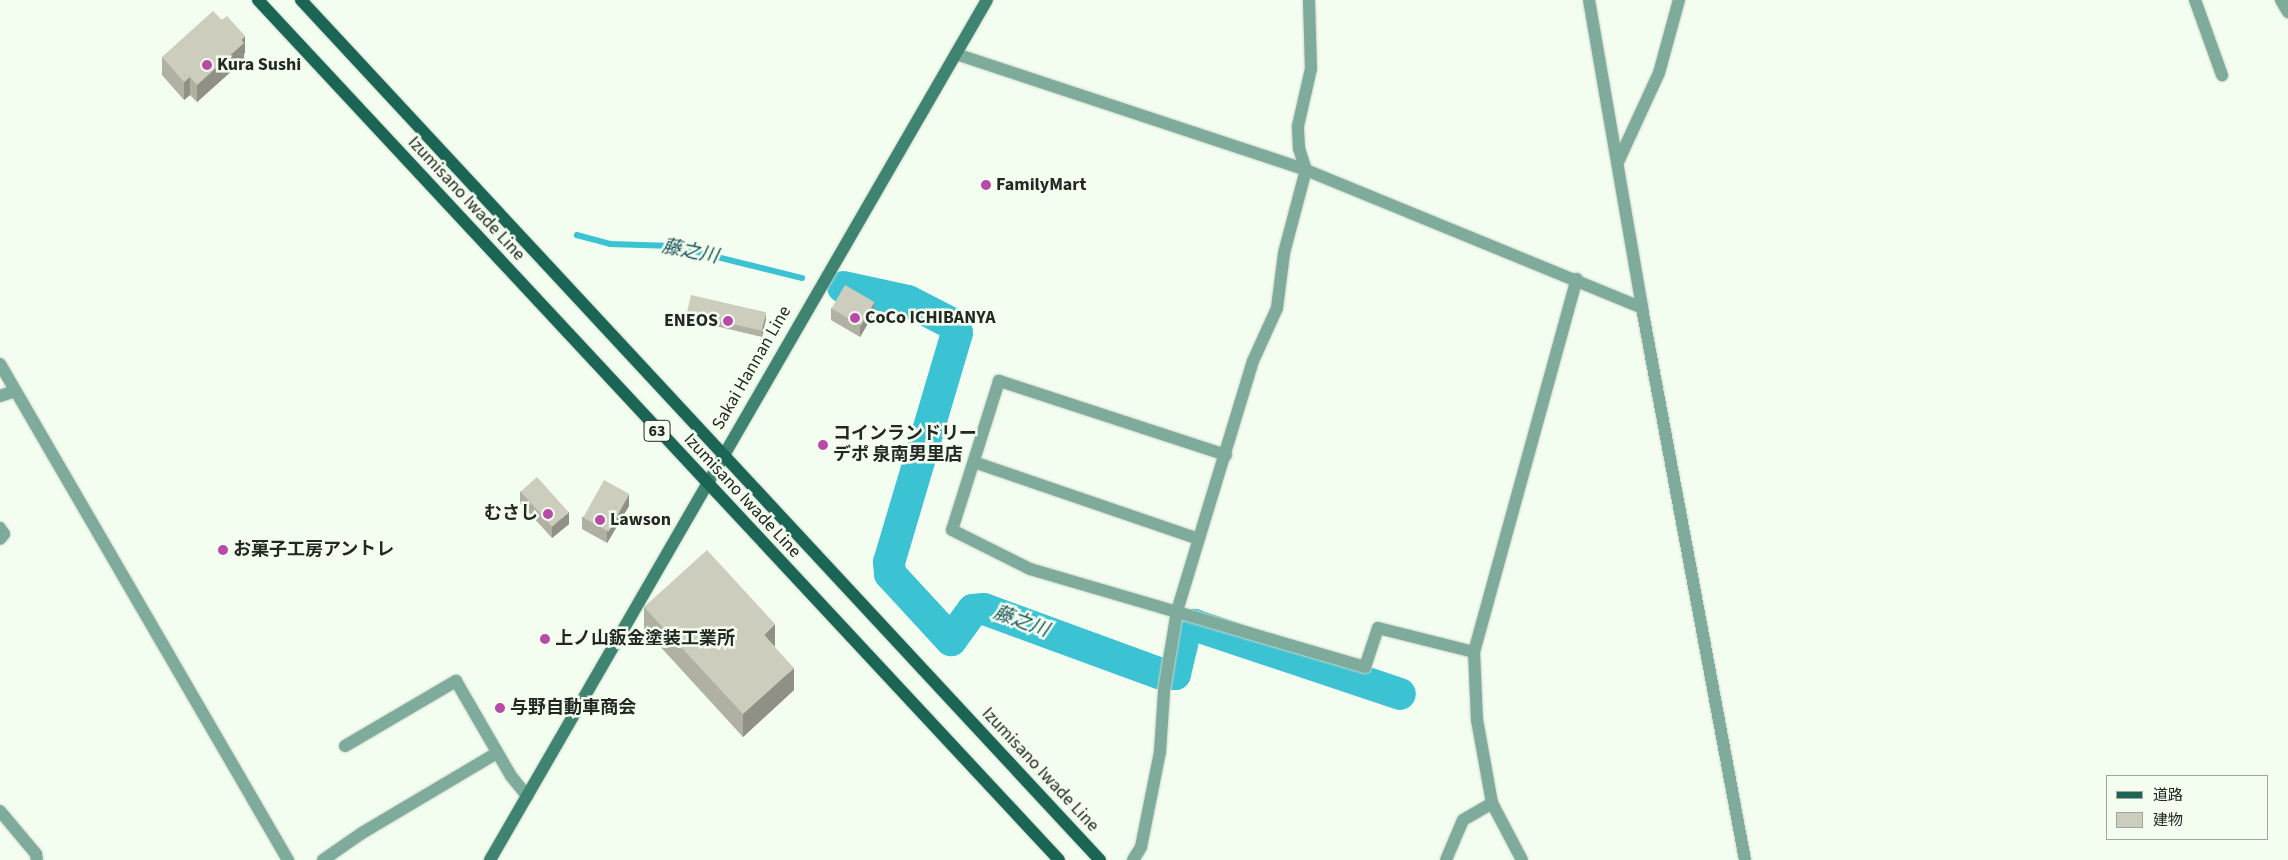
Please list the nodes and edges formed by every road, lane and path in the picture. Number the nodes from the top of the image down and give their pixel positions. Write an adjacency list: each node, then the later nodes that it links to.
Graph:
1 (258, 0): 22 (main road, Izumisano Iwade Line / 63)
2 (301, 0): 19 (main road, Izumisano Iwade Line / 63)
3 (987, 0): 10 (main road, Sakai Hannan Line)
4 (1310, 0): 13 (street)
5 (1589, 0): 12 (street)
6 (1680, 0): 12 (street)
7 (2195, 0): 11 (street)
8 (2281, 0): 9 (street)
9 (2288, 12)
10 (956, 54): 13 (street); 19 (main road, Sakai Hannan Line)
11 (2222, 75)
12 (1618, 162): 15 (street)
13 (1306, 170): 14 (street); 20 (street)
14 (1577, 279): 15 (street); 27 (street)
15 (1642, 308): 42 (street)
16 (0, 364): 17 (street)
17 (15, 391): 18 (street); 34 (street)
18 (0, 396)
19 (723, 452): 22 (main road, Sakai Hannan Line); 38 (main road, Izumisano Iwade Line / 63)
20 (1226, 454): 21 (street); 24 (street)
21 (974, 462): 24 (street); 26 (street)
22 (707, 484): 30 (main road, Sakai Hannan Line); 37 (main road, Izumisano Iwade Line / 63)
23 (0, 528): 25 (street)
24 (1196, 538): 26 (street)
25 (0, 540)
26 (1177, 611): 27 (street); 39 (street)
27 (1474, 652): 31 (street)
28 (344, 746): 29 (street)
29 (497, 753): 30 (street); 35 (street)
30 (527, 796): 36 (main road, Sakai Hannan Line)
31 (1492, 803): 40 (street); 41 (street)
32 (0, 811): 33 (street)
33 (37, 860)
34 (288, 860)
35 (323, 860)
36 (490, 860)
37 (1059, 860)
38 (1100, 860)
39 (1133, 860)
40 (1446, 860)
41 (1522, 860)
42 (1745, 860)

